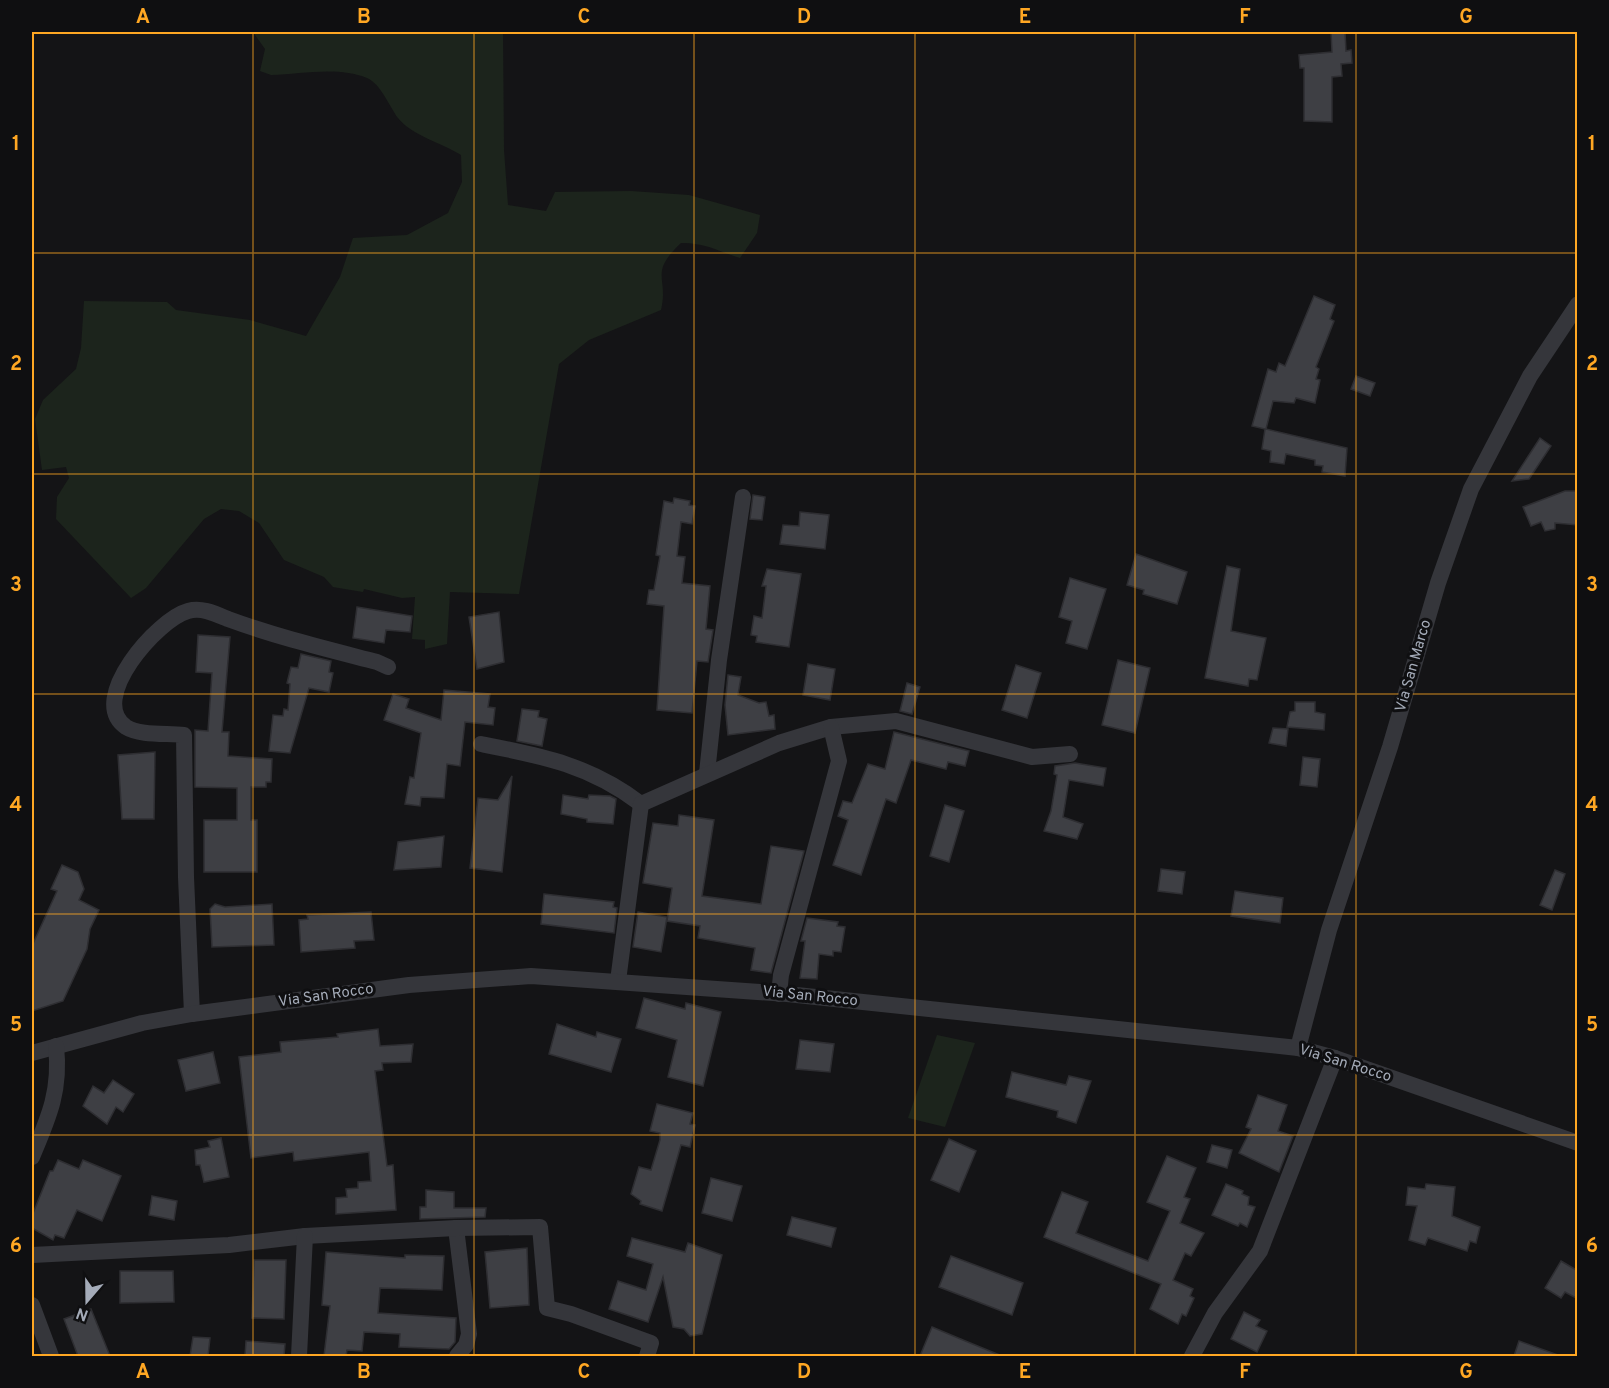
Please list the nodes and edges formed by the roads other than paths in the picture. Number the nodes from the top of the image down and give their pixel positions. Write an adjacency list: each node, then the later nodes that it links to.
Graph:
1 (1578, 304): 13 (street, Via San Marco)
2 (743, 497): 7 (street)
3 (388, 667): 11 (street)
4 (831, 727): 6 (street); 7 (street); 10 (street)
5 (481, 744): 8 (street)
6 (1070, 754)
7 (707, 773): 8 (street)
8 (641, 804): 9 (street)
9 (618, 981): 10 (street, Via San Rocco); 11 (street, Via San Rocco)
10 (779, 993): 13 (street, Via San Rocco)
11 (192, 1014): 12 (street, Via San Rocco)
12 (56, 1046): 14 (street, Via San Rocco); 17 (street)
13 (1298, 1048): 15 (street, Via San Rocco)
14 (32, 1053)
15 (1335, 1058): 16 (street, Via San Rocco); 26 (street)
16 (1578, 1143)
17 (32, 1156)
18 (456, 1228): 19 (street); 24 (street); 25 (street)
19 (305, 1236): 20 (street); 23 (street)
20 (32, 1255)
21 (32, 1305): 22 (street)
22 (51, 1356)
23 (299, 1356)
24 (457, 1356)
25 (647, 1356)
26 (1192, 1356)

